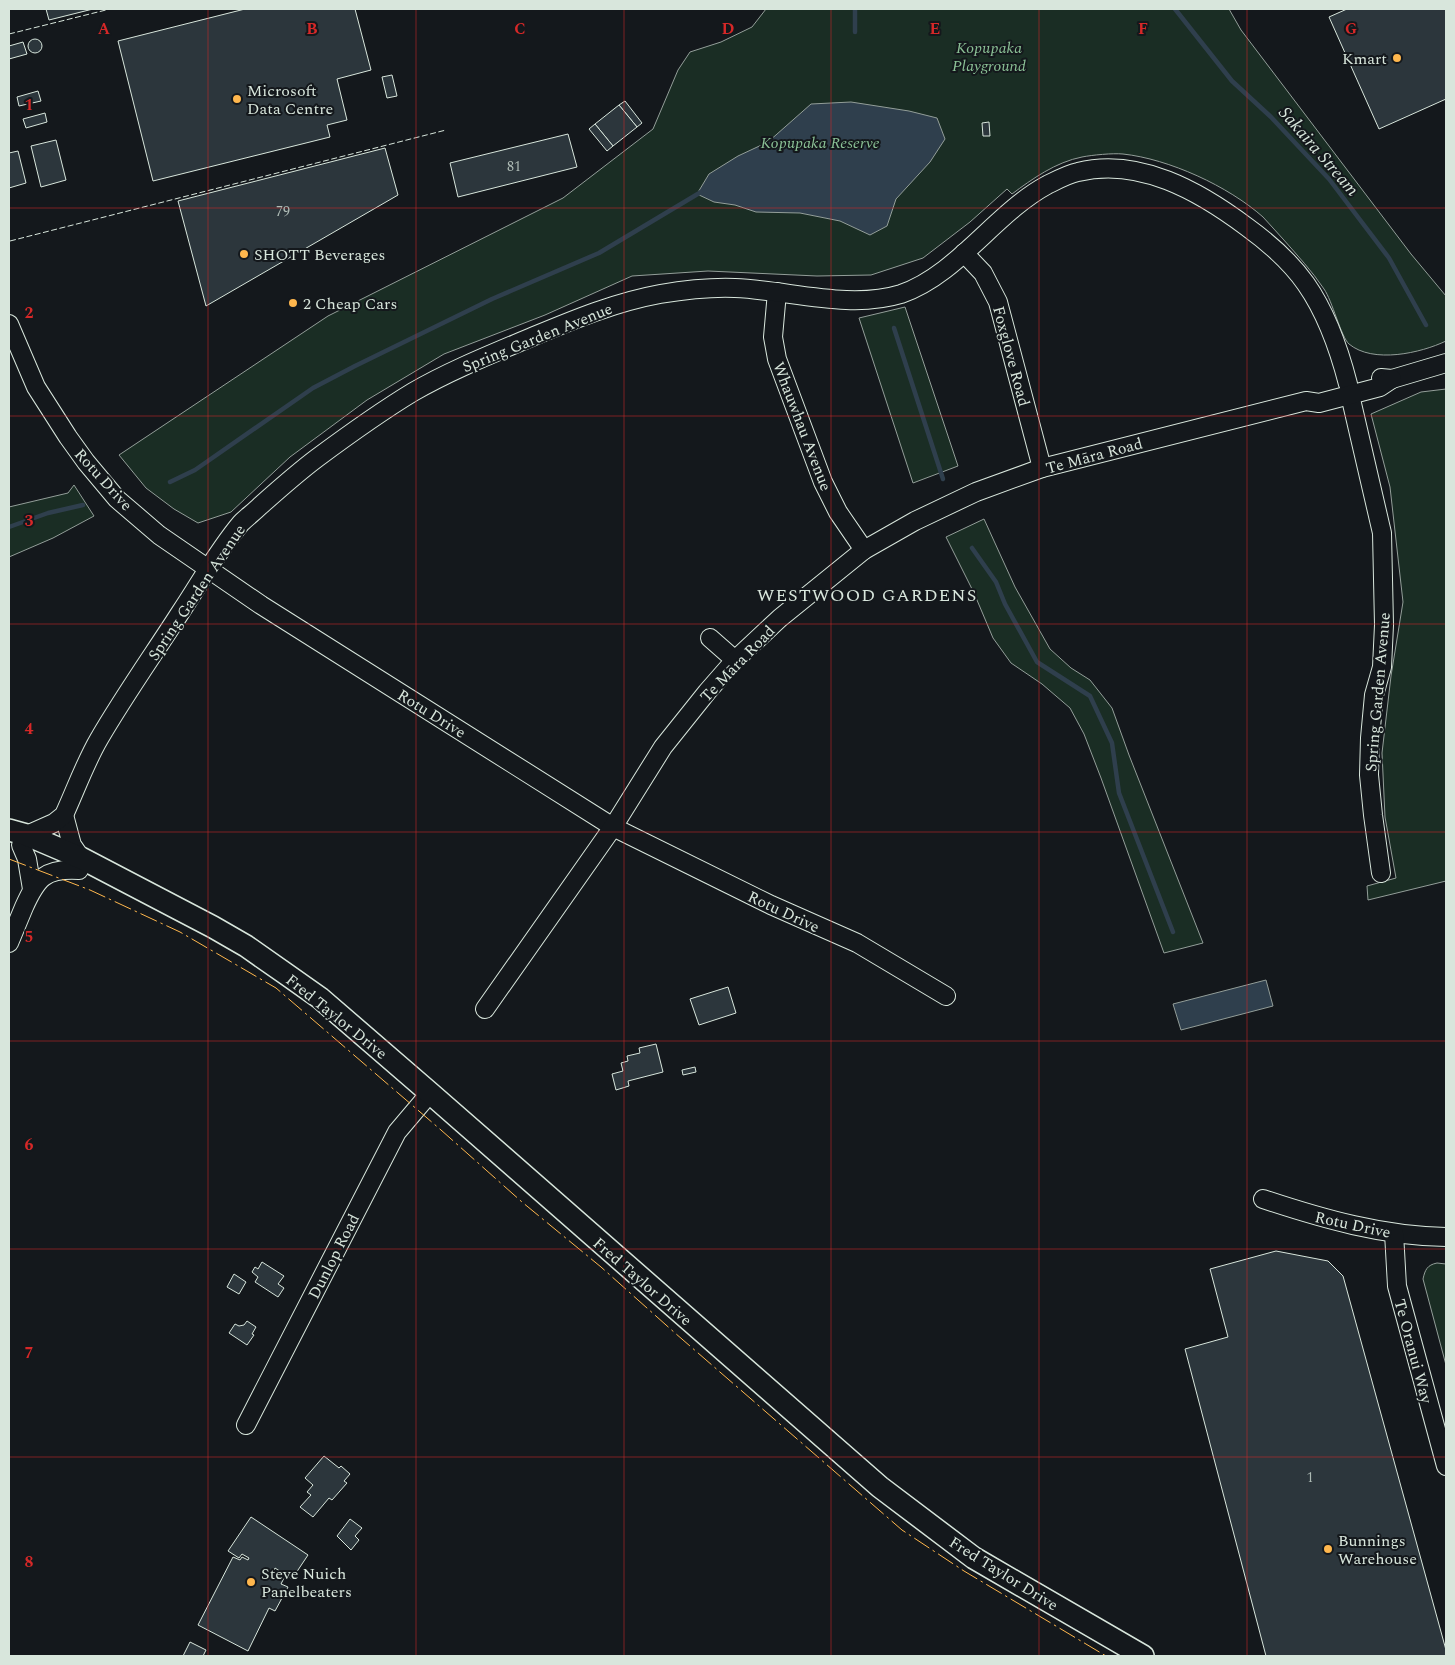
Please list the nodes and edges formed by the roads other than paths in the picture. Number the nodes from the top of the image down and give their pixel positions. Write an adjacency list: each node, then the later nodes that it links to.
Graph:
1 (964, 253): 2 (street, Spring Garden Avenue); 5 (street, Spring Garden Avenue); 6 (street, Foxglove Road)
2 (777, 292): 7 (street, Whauwhau Avenue); 8 (street, Spring Garden Avenue)
3 (9, 324): 8 (street, Rotu Drive)
4 (1446, 363): 5 (street, Te Māra Road)
5 (1349, 389): 6 (street, Te Māra Road); 15 (street, Spring Garden Avenue)
6 (1042, 468): 7 (street, Te Māra Road)
7 (864, 550): 10 (street, Te Māra Road)
8 (209, 569): 11 (street, Spring Garden Avenue); 12 (street, Rotu Drive)
9 (710, 638): 10 (street)
10 (735, 660): 12 (street, Te Māra Road)
11 (64, 815): 13 (street); 14 (street)
12 (613, 827): 18 (street, Rotu Drive); 19 (street, Te Māra Road)
13 (16, 837): 14 (main road, Fred Taylor Drive); 16 (street)
14 (80, 864): 16 (street); 20 (main road, Fred Taylor Drive)
15 (1381, 873)
16 (32, 890): 17 (street)
17 (9, 943)
18 (946, 996)
19 (485, 1009)
20 (430, 1093): 24 (street, Dunlop Road); 26 (main road, Fred Taylor Drive)
21 (1263, 1199): 22 (street, Rotu Drive)
22 (1394, 1233): 23 (street, Rotu Drive); 25 (street, Te Oranui Way)
23 (1446, 1237)
24 (246, 1425)
25 (1446, 1466)
26 (1143, 1656)

